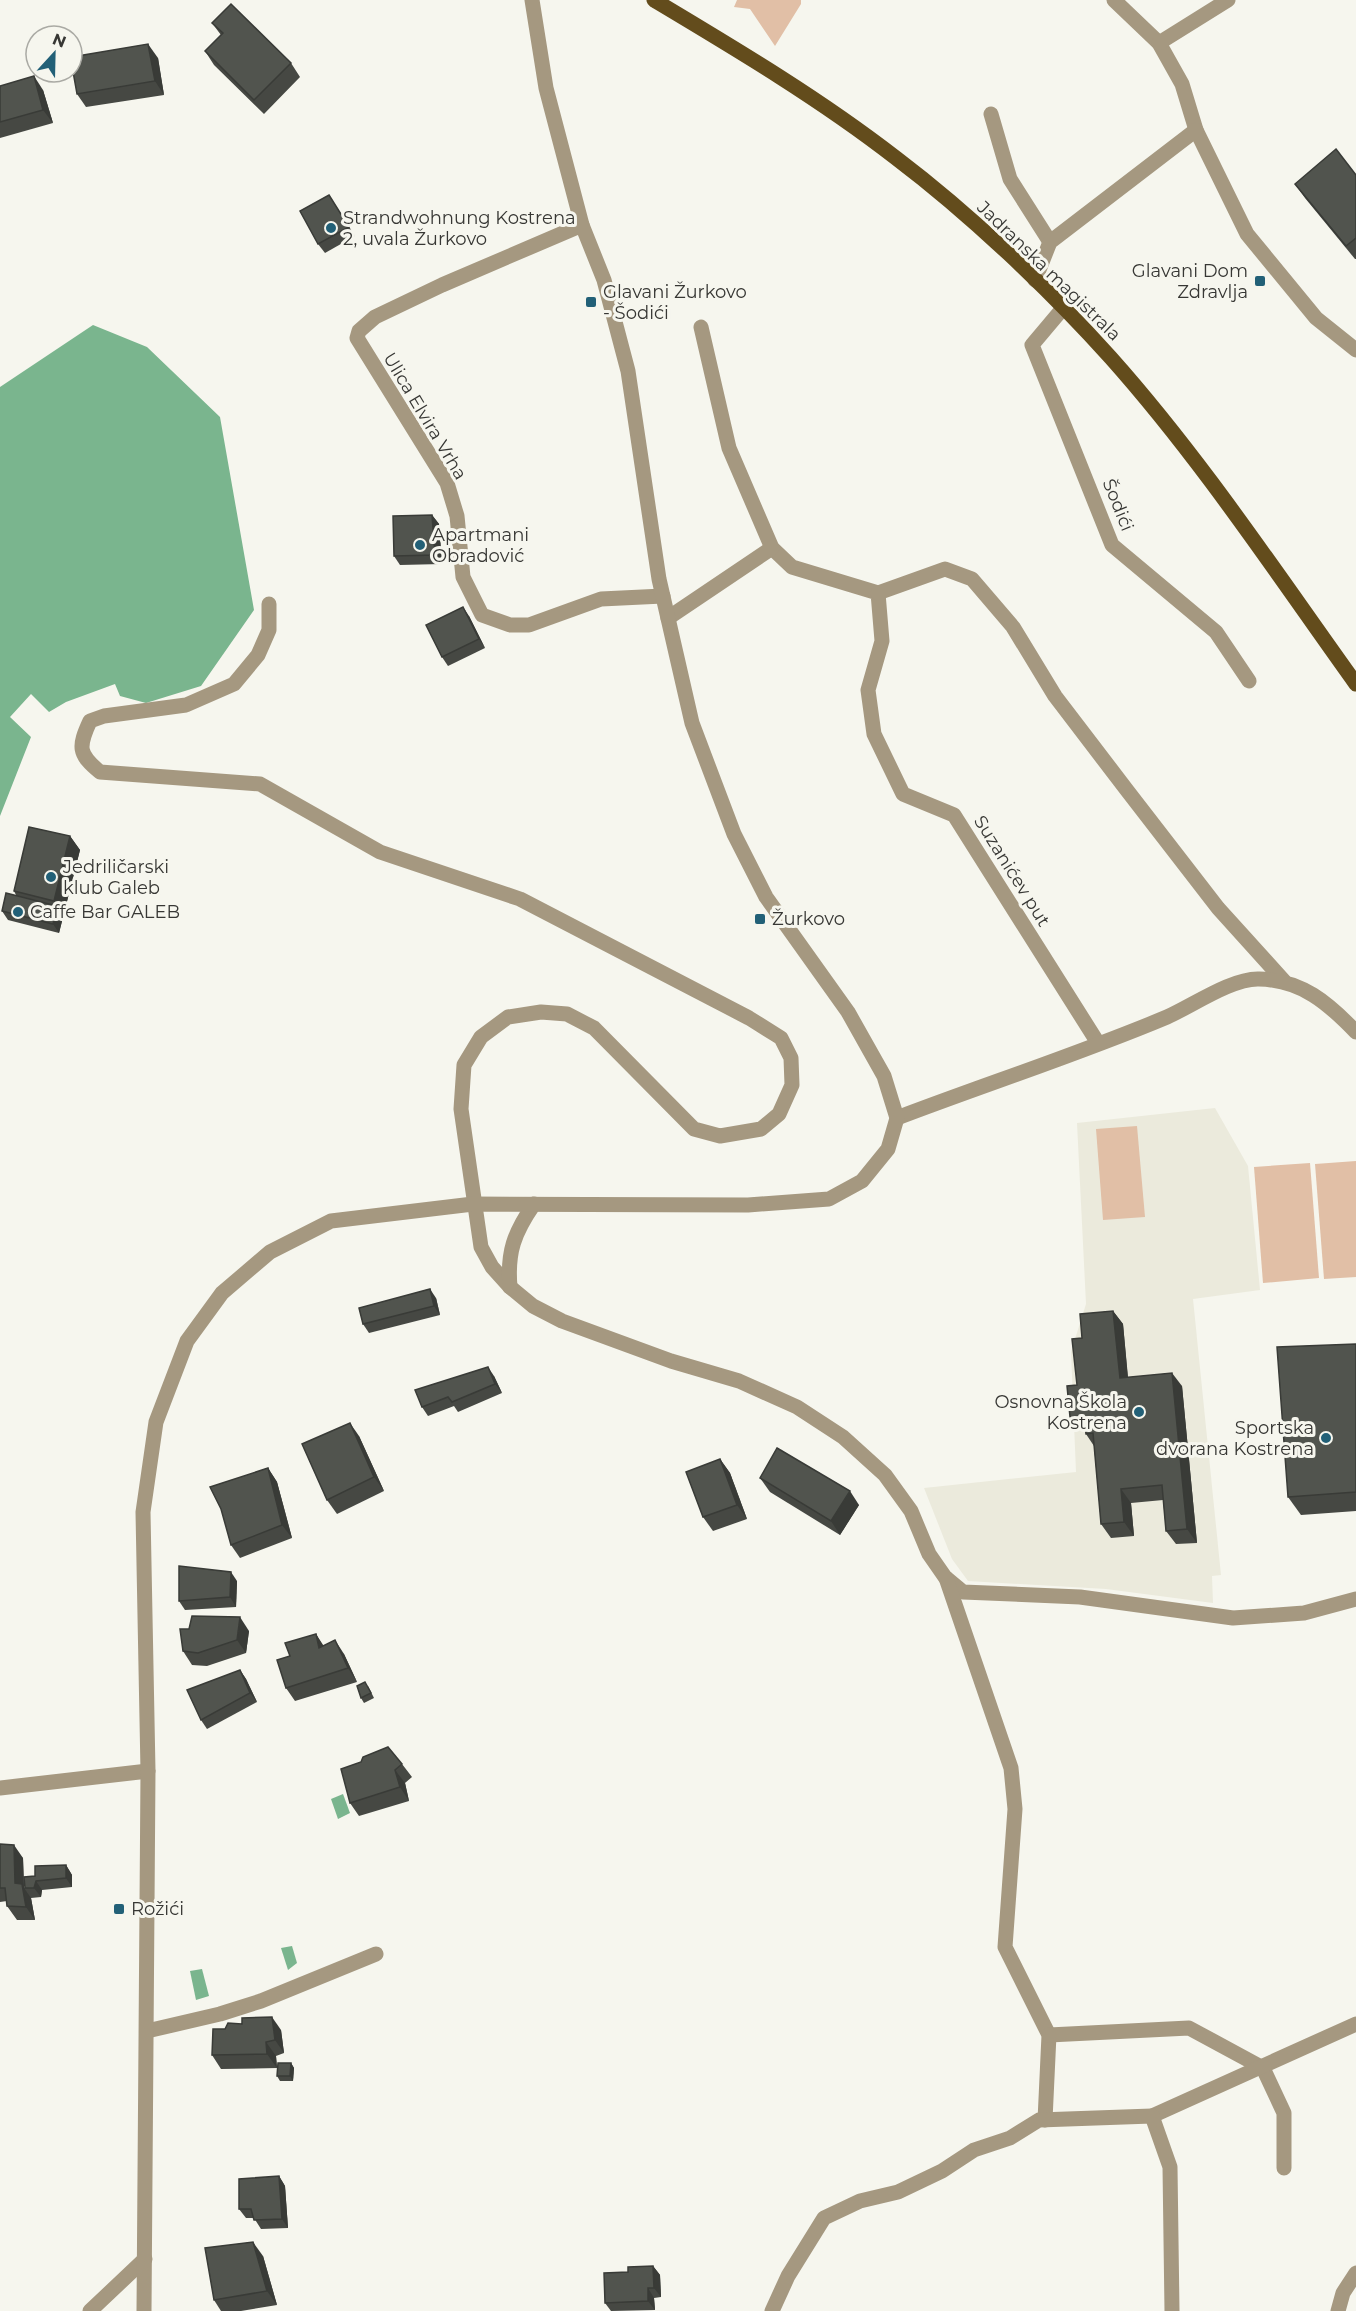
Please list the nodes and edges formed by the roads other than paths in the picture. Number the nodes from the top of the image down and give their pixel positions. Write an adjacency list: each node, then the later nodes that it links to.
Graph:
1 (532, 0): 6 (street)
2 (541, 0): 6 (street)
3 (654, 0): 12 (main road, Jadranska magistrala)
4 (1114, 0): 7 (street)
5 (1228, 0): 7 (street)
6 (536, 24): 10 (street)
7 (1159, 43): 9 (street)
8 (991, 114): 11 (street)
9 (1196, 129): 11 (street); 15 (street)
10 (582, 225): 18 (street); 18 (street, Ulica Elvira Vrha)
11 (1050, 242): 12 (street)
12 (1035, 280): 13 (main road, Jadranska magistrala)
13 (1064, 308): 21 (street, Šodići); 22 (main road, Jadranska magistrala)
14 (701, 327): 16 (street)
15 (1356, 350)
16 (772, 548): 17 (street); 20 (street)
17 (878, 593): 23 (street); 25 (street, Suzanićev put)
18 (663, 596): 20 (street)
19 (269, 604): 27 (street)
20 (668, 618): 26 (street)
21 (1249, 681)
22 (1356, 684)
23 (1284, 981): 24 (street); 25 (street)
24 (1356, 1032)
25 (1098, 1043): 26 (street)
26 (897, 1118): 28 (street)
27 (473, 1204): 28 (street); 29 (street); 32 (street)
28 (534, 1204): 29 (street)
29 (510, 1287): 30 (street)
30 (945, 1577): 31 (street); 37 (street)
31 (1356, 1599)
32 (148, 1771): 33 (street); 36 (street)
33 (0, 1788)
34 (376, 1954): 36 (street)
35 (1356, 2024): 38 (street)
36 (147, 2031): 42 (street)
37 (1049, 2035): 38 (street); 40 (street)
38 (1263, 2067): 39 (street); 41 (street)
39 (1152, 2116): 40 (street); 47 (street)
40 (1045, 2120): 46 (street)
41 (1284, 2168)
42 (145, 2259): 44 (street); 45 (street)
43 (1356, 2272): 48 (street)
44 (90, 2311)
45 (144, 2311)
46 (772, 2311)
47 (1172, 2311)
48 (1338, 2311)

